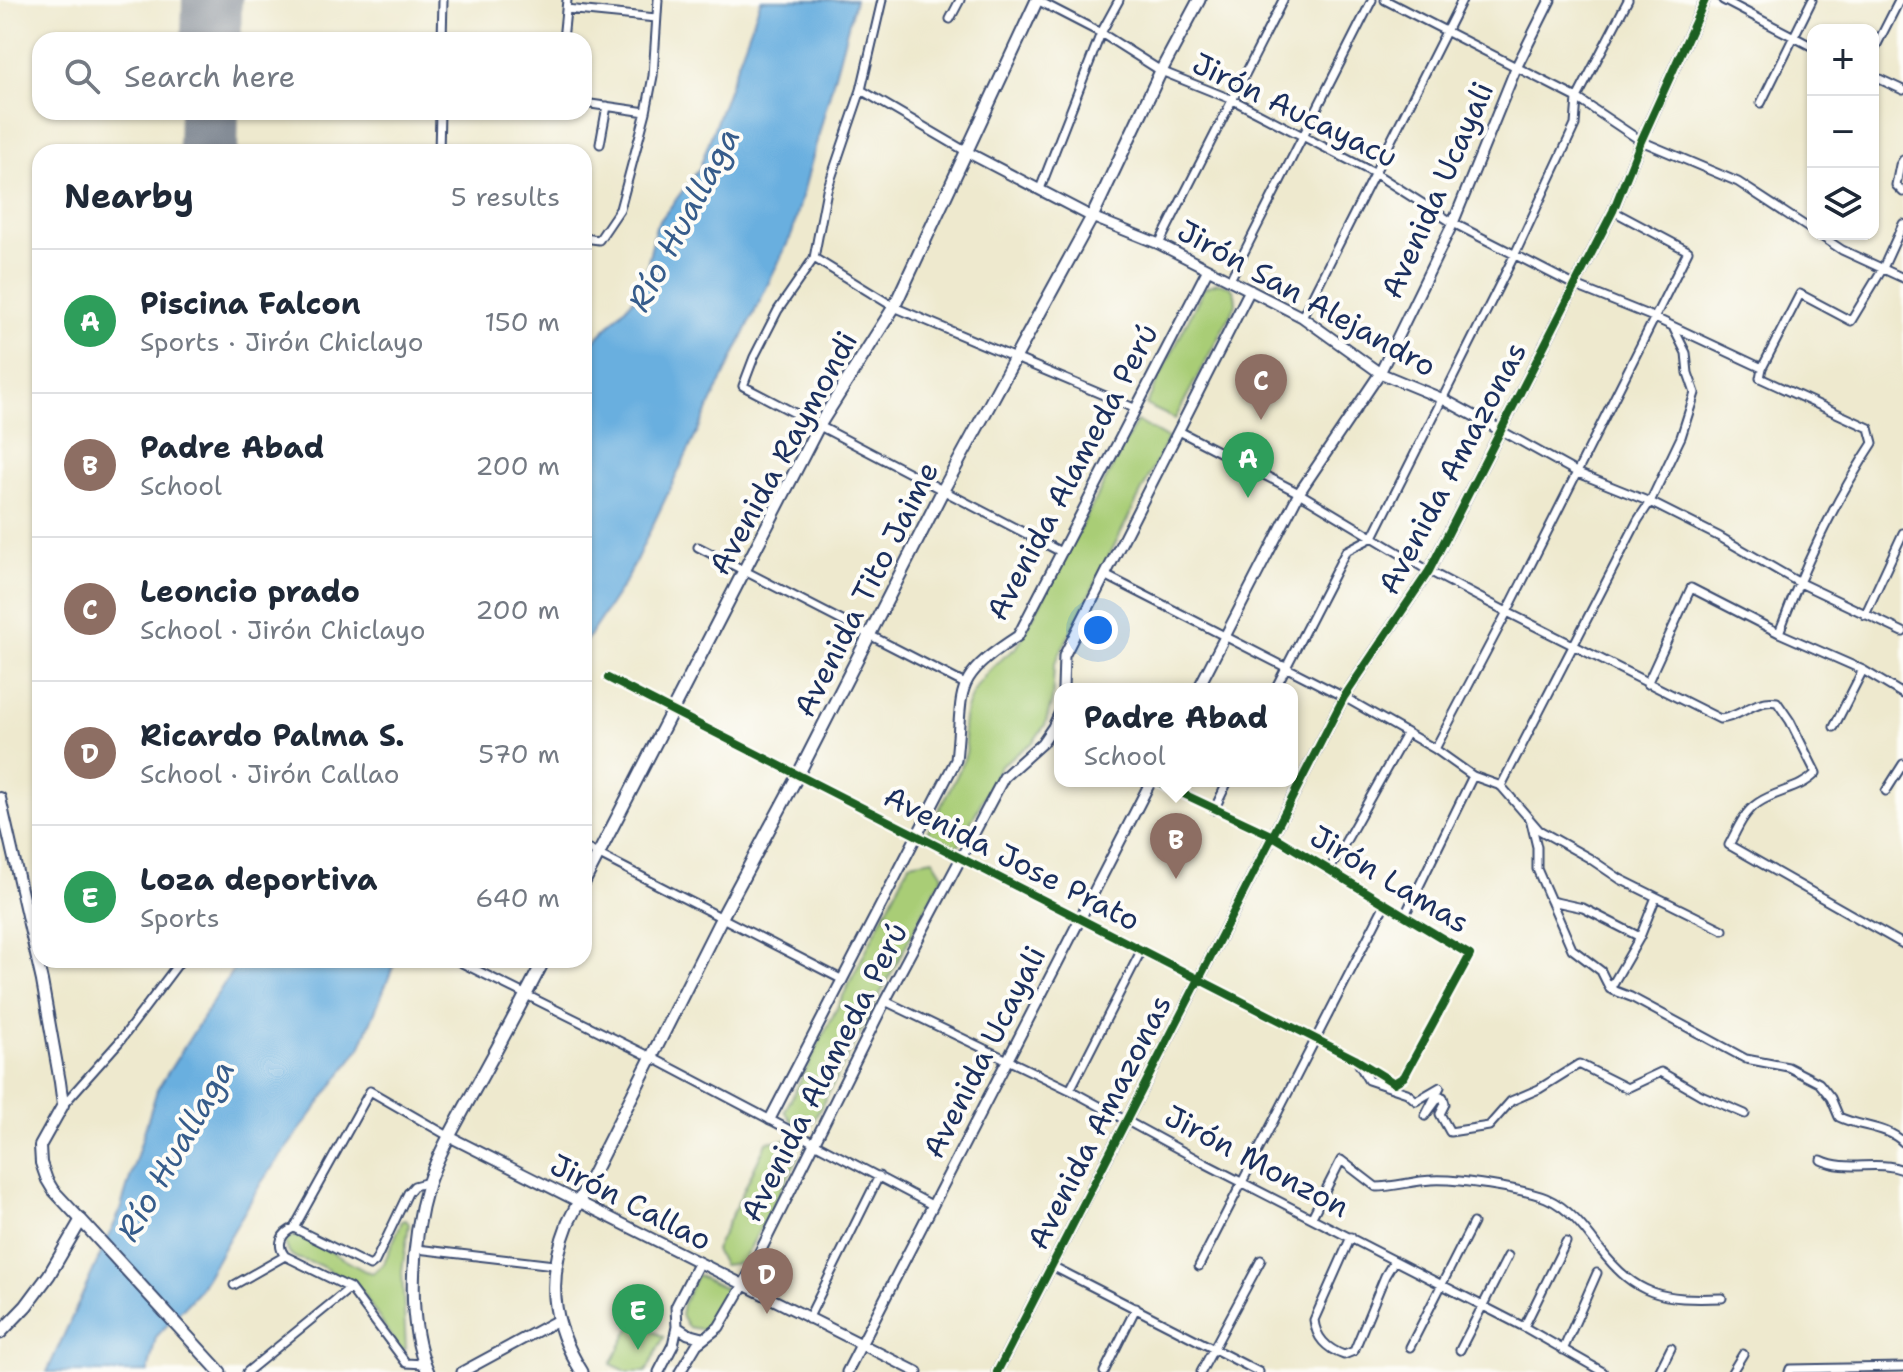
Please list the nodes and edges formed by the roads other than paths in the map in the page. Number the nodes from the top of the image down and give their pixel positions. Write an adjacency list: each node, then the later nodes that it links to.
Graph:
1 (443, 0): 21 (street)
2 (658, 0): 19 (street)
3 (882, 0): 31 (street)
4 (960, 0): 20 (street)
5 (1037, 0): 24 (street, Jirón Aucayacu); 44 (main road, Avenida Raymondi)
6 (1119, 0): 24 (street)
7 (1199, 0): 29 (main road, Avenida Tito Jaime)
8 (1283, 0): 34 (street)
9 (1372, 0): 40 (street)
10 (1385, 0): 23 (street)
11 (1462, 0): 23 (street)
12 (1550, 0): 28 (street, Avenida Ucayali)
13 (1628, 0): 33 (street)
14 (1705, 0): 41 (street, Avenida Amazonas)
15 (1723, 0): 25 (street)
16 (1812, 0): 25 (street)
17 (1900, 1): 26 (street)
18 (566, 4): 19 (street); 22 (street)
19 (656, 18): 38 (street)
20 (950, 19)
21 (442, 32)
22 (564, 32)
23 (1446, 32): 28 (street); 46 (street)
24 (1101, 33): 29 (street, Jirón Aucayacu); 47 (street)
25 (1794, 38): 27 (street); 35 (street)
26 (1879, 41)
27 (1807, 44)
28 (1516, 68): 33 (street); 51 (street, Avenida Ucayali)
29 (1161, 71): 34 (street, Jirón Aucayacu); 50 (main road, Avenida Tito Jaime)
30 (1879, 79): 32 (street)
31 (861, 90): 44 (street, Jirón San Alejandro); 58 (street)
32 (1903, 90)
33 (1577, 98): 41 (street); 57 (street)
34 (1233, 100): 40 (street, Jirón Aucayacu); 56 (street)
35 (1761, 103)
36 (592, 104): 37 (street)
37 (607, 106): 38 (street); 43 (street)
38 (646, 112): 54 (street)
39 (440, 120): 42 (street)
40 (1303, 136): 46 (street, Jirón Aucayacu); 62 (street)
41 (1641, 141): 49 (street, Avenida Amazonas); 53 (street)
42 (439, 144)
43 (600, 144)
44 (967, 152): 47 (street, Jirón San Alejandro); 65 (main road, Avenida Raymondi)
45 (1901, 163): 48 (street)
46 (1376, 174): 51 (street, Jirón Aucayacu); 66 (street)
47 (1040, 189): 50 (street, Jirón San Alejandro)
48 (1903, 192)
49 (1613, 211): 63 (street, Avenida Amazonas); 67 (street)
50 (1092, 217): 56 (street, Jirón San Alejandro); 69 (main road, Avenida Tito Jaime)
51 (1453, 223): 57 (street, Jirón Aucayacu); 71 (street, Avenida Ucayali)
52 (1903, 224): 59 (street)
53 (1807, 227)
54 (592, 239)
55 (1827, 240): 59 (street)
56 (1159, 244): 60 (street, Jirón San Alejandro)
57 (1515, 254): 63 (street, Jirón Aucayacu); 72 (street)
58 (814, 258): 65 (street); 74 (street)
59 (1883, 268): 61 (street); 70 (street)
60 (1208, 269): 62 (street, Jirón San Alejandro); 73 (street, Avenida Alameda Perú)
61 (1903, 278)
62 (1230, 280): 64 (street, Jirón San Alejandro)
63 (1576, 286): 67 (street, Jirón Aucayacu); 76 (street, Avenida Amazonas)
64 (1250, 290): 66 (street, Jirón San Alejandro); 75 (street)
65 (894, 307): 69 (street); 74 (main road, Avenida Raymondi)
66 (1302, 317): 71 (street, Jirón San Alejandro)
67 (1653, 317): 68 (street, Jirón Aucayacu); 77 (street)
68 (1673, 327): 70 (street, Jirón Aucayacu); 80 (street)
69 (1017, 357): 73 (street); 78 (main road, Avenida Tito Jaime)
70 (1762, 368): 88 (street, Jirón Aucayacu)
71 (1380, 373): 72 (street, Jirón San Alejandro); 79 (street, Avenida Ucayali)
72 (1443, 399): 76 (street, Jirón San Alejandro); 82 (street)
73 (1134, 408): 84 (street, Avenida Alameda Perú)
74 (818, 427): 78 (street); 85 (main road, Avenida Raymondi)
75 (1179, 431): 79 (street); 87 (street)
76 (1502, 431): 77 (street, Jirón San Alejandro); 86 (street, Avenida Amazonas)
77 (1578, 473): 80 (street, Jirón San Alejandro); 89 (street)
78 (943, 490): 84 (street); 92 (main road, Avenida Tito Jaime)
79 (1299, 493): 82 (street); 94 (street, Avenida Ucayali)
80 (1650, 502): 88 (street, Jirón San Alejandro); 95 (street)
81 (1903, 533): 90 (street)
82 (1373, 537): 86 (street); 96 (street)
83 (698, 547): 85 (street)
84 (1061, 552): 102 (street, Avenida Alameda Perú)
85 (744, 570): 92 (street); 106 (main road, Avenida Raymondi)
86 (1429, 571): 89 (street); 105 (street, Avenida Amazonas)
87 (1105, 575): 94 (street); 99 (street)
88 (1798, 582): 90 (street, Jirón San Alejandro); 93 (street)
89 (1507, 612): 95 (street); 110 (street)
90 (1865, 615): 91 (street, Jirón San Alejandro)
91 (1903, 632)
92 (870, 633): 102 (street); 112 (main road, Avenida Tito Jaime)
93 (1779, 633): 97 (street); 103 (street)
94 (1225, 637): 96 (street); 100 (street, Avenida Ucayali)
95 (1574, 644): 103 (street); 114 (street)
96 (1286, 668): 101 (street); 105 (street)
97 (1863, 670): 104 (street); 107 (street)
98 (608, 678): 106 (street, Avenida Jose Prato)
99 (1063, 683)
100 (1201, 683)
101 (1278, 683)
102 (965, 684): 123 (street, Avenida Alameda Perú)
103 (1647, 684): 140 (street)
104 (1903, 694)
105 (1344, 697): 109 (street); 122 (street, Avenida Amazonas)
106 (672, 711): 112 (street, Avenida Jose Prato); 125 (main road, Avenida Raymondi)
107 (1834, 727)
108 (1054, 732): 126 (street, Avenida Alameda Perú)
109 (1406, 734): 110 (street); 128 (street)
110 (1435, 749): 113 (street)
111 (1903, 764): 118 (street)
112 (798, 775): 123 (street, Avenida Jose Prato); 135 (main road, Avenida Tito Jaime)
113 (1473, 776): 114 (street); 133 (street)
114 (1501, 786): 121 (street)
115 (1150, 787): 136 (street, Avenida Ucayali)
116 (1166, 787): 120 (street, Jirón Lamas)
117 (1225, 787): 120 (street)
118 (1886, 791)
119 (0, 798): 132 (main road)
120 (1214, 810): 122 (street, Jirón Lamas)
121 (1531, 820): 129 (street); 130 (street)
122 (1273, 836): 128 (street, Jirón Lamas); 147 (street, Avenida Amazonas)
123 (917, 837): 126 (street, Avenida Jose Prato); 146 (street, Avenida Alameda Perú)
124 (592, 851): 125 (street)
125 (598, 854): 127 (main road, Avenida Raymondi); 135 (street)
126 (960, 859): 136 (street, Avenida Jose Prato); 150 (street, Avenida Alameda Perú)
127 (592, 866)
128 (1329, 871): 131 (street, Jirón Lamas)
129 (1656, 897): 137 (street); 138 (street)
130 (1551, 901): 138 (street); 148 (street)
131 (1385, 904): 133 (street, Jirón Lamas); 151 (street)
132 (26, 915): 134 (street); 139 (main road)
133 (1405, 915): 155 (street, Jirón Lamas)
134 (32, 916)
135 (722, 917): 146 (street); 152 (main road, Avenida Tito Jaime)
136 (1079, 920): 141 (street, Avenida Jose Prato); 154 (street, Avenida Ucayali)
137 (1723, 930)
138 (1640, 937): 148 (street)
139 (32, 941)
140 (1903, 944)
141 (1141, 951): 147 (street, Avenida Jose Prato); 156 (street)
142 (38, 968): 157 (main road)
143 (175, 968): 157 (street)
144 (472, 968): 149 (street)
145 (540, 968): 149 (main road)
146 (841, 979): 159 (street, Avenida Alameda Perú)
147 (1199, 980): 151 (street, Avenida Jose Prato); 160 (street, Avenida Amazonas)
148 (1610, 989): 163 (street)
149 (526, 995): 152 (street); 161 (main road)
150 (885, 1001): 154 (street, Jirón Monzon); 162 (street, Avenida Alameda Perú)
151 (1316, 1039): 153 (street, Avenida Jose Prato); 168 (street)
152 (651, 1057): 159 (street); 169 (main road, Avenida Tito Jaime)
153 (1355, 1059): 155 (street, Avenida Jose Prato); 158 (street)
154 (1007, 1060): 156 (street, Jirón Monzon); 170 (street, Avenida Ucayali)
155 (1394, 1083)
156 (1070, 1090): 160 (street, Jirón Monzon)
157 (63, 1105): 172 (main road)
158 (1745, 1114)
159 (770, 1119): 162 (street)
160 (1127, 1120): 168 (street, Jirón Monzon); 184 (street, Avenida Amazonas)
161 (450, 1137): 167 (main road); 169 (street, Jirón Callao); 174 (street, Jirón Callao)
162 (813, 1142): 166 (street); 189 (street, Avenida Alameda Perú)
163 (1903, 1142)
164 (1821, 1160): 165 (street)
165 (1903, 1170)
166 (879, 1176): 170 (street); 194 (street)
167 (429, 1182): 174 (street); 177 (main road)
168 (1242, 1183): 171 (street, Jirón Monzon); 185 (street)
169 (579, 1201): 182 (street, Jirón Callao); 183 (main road, Avenida Tito Jaime)
170 (932, 1205): 200 (street, Avenida Ucayali)
171 (1312, 1217): 175 (street, Jirón Monzon); 191 (street)
172 (81, 1220): 198 (main road); 210 (main road)
173 (1473, 1223): 188 (street)
174 (294, 1228): 178 (street)
175 (1351, 1237): 181 (street, Jirón Monzon); 181 (street)
176 (1566, 1242): 197 (street)
177 (417, 1249): 183 (street); 208 (main road)
178 (285, 1256): 187 (street); 190 (street)
179 (1508, 1256): 192 (street)
180 (1261, 1260): 202 (street)
181 (1394, 1261): 188 (street, Jirón Monzon)
182 (698, 1264): 189 (street, Jirón Callao); 196 (street)
183 (554, 1265): 195 (main road)
184 (1052, 1266): 193 (street); 218 (street, Avenida Amazonas)
185 (1199, 1266)
186 (1597, 1273): 205 (street)
187 (234, 1285)
188 (1441, 1285): 192 (street, Jirón Monzon); 201 (street)
189 (743, 1286): 194 (street, Jirón Callao); 199 (street, Avenida Alameda Perú)
190 (350, 1288): 208 (street); 211 (street)
191 (1722, 1298)
192 (1482, 1306): 197 (street, Jirón Monzon); 204 (street)
193 (1136, 1308): 202 (street); 219 (street)
194 (808, 1319): 200 (street, Jirón Callao)
195 (558, 1320): 212 (street); 213 (main road)
196 (677, 1327): 199 (street); 214 (street)
197 (1524, 1327): 205 (street, Jirón Monzon)
198 (0, 1333)
199 (703, 1338): 215 (street, Avenida Alameda Perú)
200 (862, 1346): 216 (street, Avenida Ucayali); 217 (street, Jirón Callao)
201 (1410, 1347)
202 (1215, 1348): 220 (street); 221 (street)
203 (1671, 1348): 223 (street)
204 (1460, 1350)
205 (1563, 1350): 222 (street, Jirón Monzon)
206 (1743, 1354): 224 (street)
207 (1903, 1367): 209 (street)
208 (426, 1368)
209 (1789, 1371)
210 (220, 1372)
211 (247, 1372)
212 (462, 1372)
213 (582, 1372)
214 (659, 1372)
215 (680, 1372)
216 (847, 1372)
217 (917, 1372)
218 (997, 1372)
219 (1104, 1372)
220 (1201, 1372)
221 (1259, 1372)
222 (1603, 1372)
223 (1659, 1372)
224 (1732, 1372)

